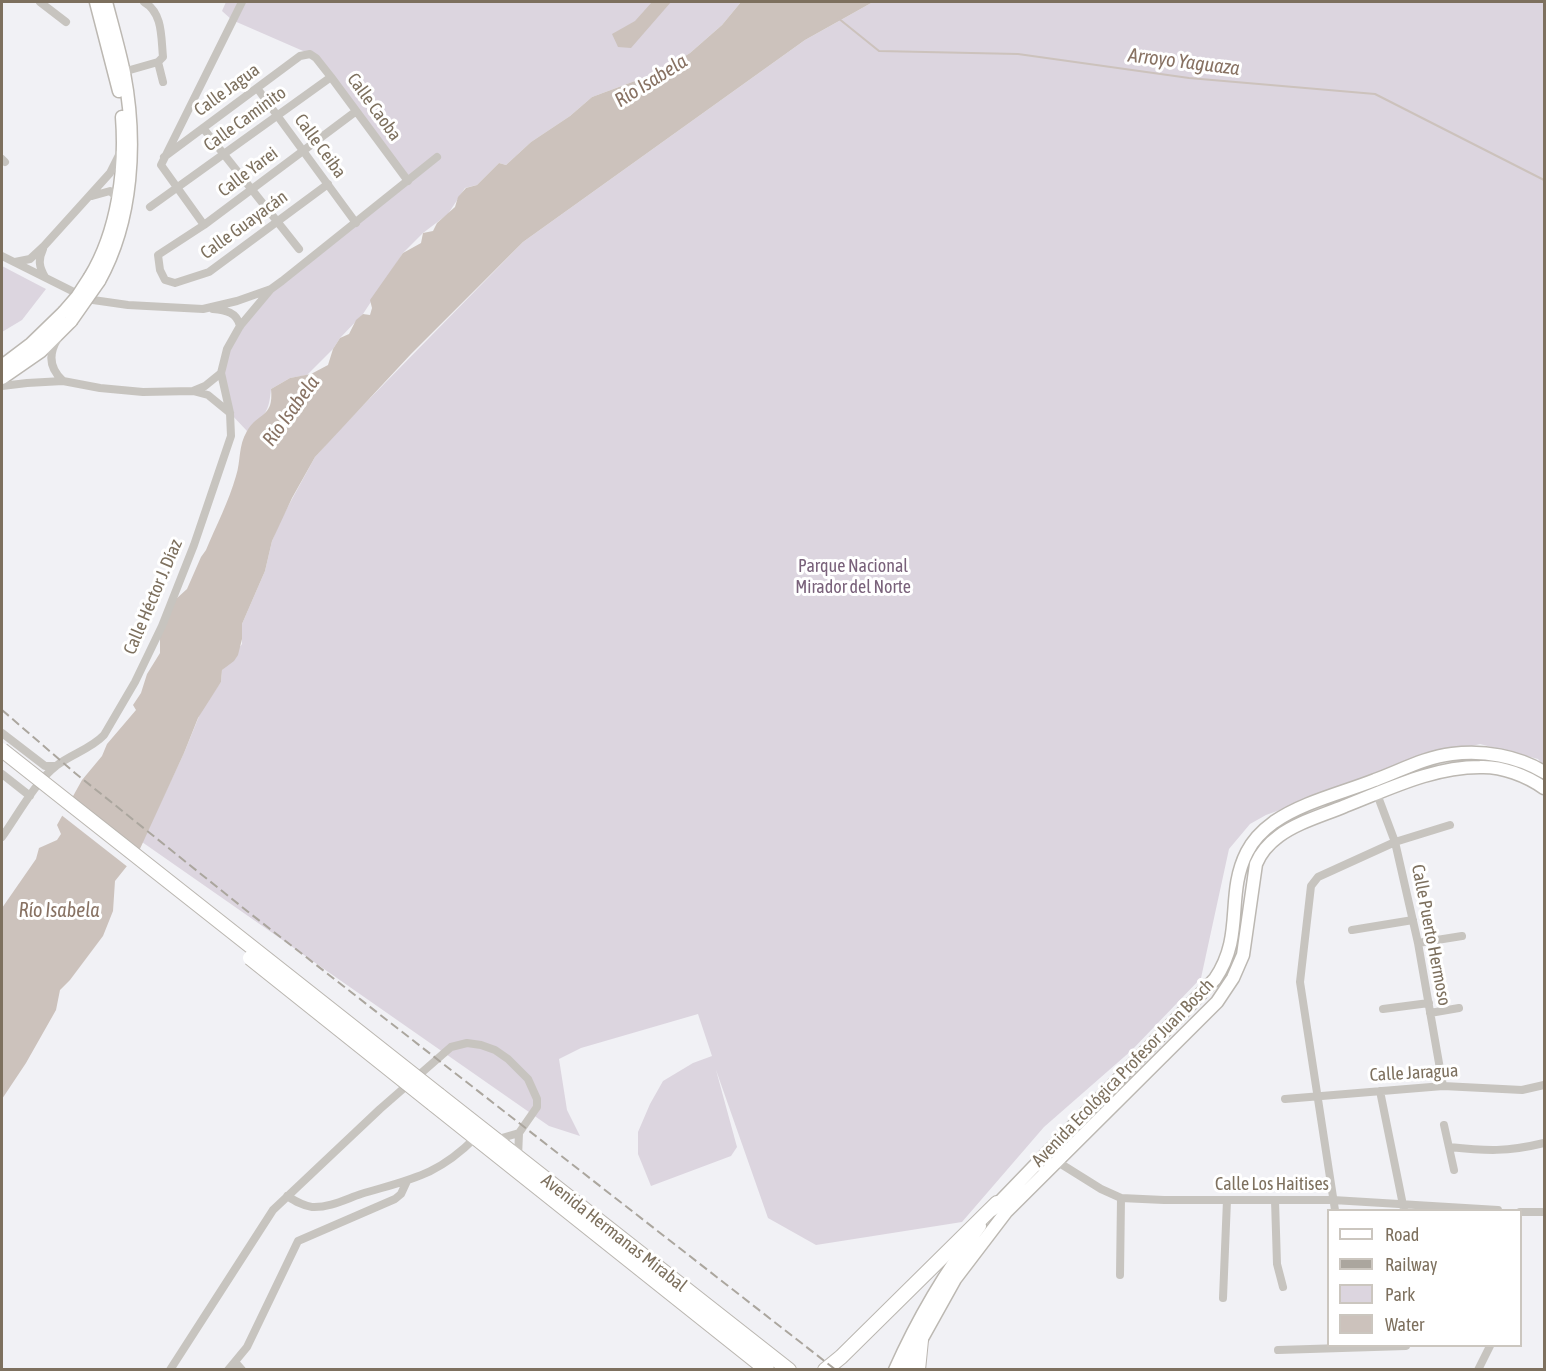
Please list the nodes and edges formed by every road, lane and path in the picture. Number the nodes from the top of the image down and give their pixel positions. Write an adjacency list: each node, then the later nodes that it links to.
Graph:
1 (40, 2): 6 (street)
2 (96, 2): 16 (street)
3 (106, 2): 9 (street)
4 (144, 2): 8 (street)
5 (242, 2): 20 (street)
6 (66, 22)
7 (310, 54): 10 (street, Calle Caoba); 12 (street, Calle Jagua)
8 (159, 62): 9 (street); 11 (street)
9 (123, 72): 37 (street)
10 (331, 77): 13 (street, Calle Caoba); 14 (street, Calle Caminito)
11 (163, 82)
12 (257, 88): 14 (street, Calle Ceiba); 15 (street, Calle Jagua)
13 (356, 112): 17 (street, Calle Yarei); 21 (street, Calle Caoba)
14 (277, 115): 17 (street, Calle Ceiba); 18 (street, Calle Caminito)
15 (203, 128): 18 (street); 20 (street, Calle Jagua)
16 (122, 147): 25 (street); 26 (street)
17 (304, 151): 22 (street, Calle Ceiba); 24 (street, Calle Yarei)
18 (224, 154): 23 (street, Calle Caminito); 24 (street)
19 (437, 157): 21 (street)
20 (163, 161): 23 (street)
21 (408, 181): 29 (street)
22 (328, 184): 28 (street, Calle Guayacán); 29 (street, Calle Ceiba)
23 (178, 187): 27 (street, Calle Caminito); 30 (street)
24 (251, 190): 28 (street); 30 (street, Calle Yarei)
25 (89, 197): 26 (street); 31 (street)
26 (118, 198): 37 (street)
27 (150, 207)
28 (276, 222): 32 (street); 33 (street, Calle Guayacán)
29 (356, 223): 38 (street)
30 (204, 225): 33 (street, Calle Yarei)
31 (44, 246): 35 (street); 36 (street)
32 (298, 249)
33 (158, 255)
34 (2, 256): 35 (street)
35 (13, 262): 36 (street)
36 (45, 277): 39 (street)
37 (95, 279): 40 (street, bridge)
38 (271, 289): 39 (street); 41 (street, Calle Héctor J. Díaz)
39 (203, 309): 41 (street)
40 (67, 320): 42 (street); 44 (street); 45 (street)
41 (240, 326): 43 (street, Calle Héctor J. Díaz)
42 (2, 366)
43 (221, 373): 47 (street); 48 (street, Calle Héctor J. Díaz)
44 (2, 378)
45 (63, 381): 46 (street); 47 (street)
46 (2, 386)
47 (193, 391): 48 (street)
48 (230, 413): 52 (street, Calle Héctor J. Díaz)
49 (2, 733): 52 (street)
50 (2, 750): 76 (main road, bridge)
51 (2, 761): 76 (main road, bridge)
52 (55, 766): 57 (street, Calle Héctor J. Díaz)
53 (1545, 772): 62 (street, Avenida Ecológica Profesor Juan Bosch)
54 (2, 774): 57 (street)
55 (1545, 788): 56 (street, Avenida Ecológica Profesor Juan Bosch)
56 (1377, 794): 60 (street, Calle Puerto Hermoso); 61 (street, Avenida Ecológica Profesor Juan Bosch)
57 (30, 796): 59 (street, Calle Héctor J. Díaz)
58 (1450, 825): 60 (street)
59 (2, 837)
60 (1395, 842): 63 (street, Calle Puerto Hermoso); 74 (street)
61 (1250, 907): 62 (street); 85 (street, Avenida Ecológica Profesor Juan Bosch)
62 (1235, 908): 83 (street, Avenida Ecológica Profesor Juan Bosch)
63 (1413, 920): 64 (street); 66 (street, Calle Puerto Hermoso)
64 (1352, 930)
65 (1462, 936): 66 (street)
66 (1418, 943): 67 (street, Calle Puerto Hermoso)
67 (1429, 1003): 69 (street); 70 (street, Calle Puerto Hermoso)
68 (1459, 1008): 70 (street)
69 (1383, 1009)
70 (1430, 1013): 72 (street, Calle Puerto Hermoso)
71 (1545, 1085): 72 (street, Calle Jaragua)
72 (1443, 1086): 73 (street, Calle Jaragua)
73 (1380, 1091): 74 (street, Calle Jaragua); 94 (street)
74 (1316, 1096): 75 (street, Calle Jaragua); 92 (street)
75 (1285, 1099)
76 (436, 1100): 79 (main road, Avenida Hermanas Mirabal); 80 (main road, Avenida Hermanas Mirabal)
77 (1444, 1125): 82 (street)
78 (519, 1133): 80 (street); 84 (street); 88 (street)
79 (475, 1138): 87 (street); 107 (main road, Avenida Hermanas Mirabal)
80 (495, 1140): 84 (main road, Avenida Hermanas Mirabal)
81 (1545, 1143): 82 (street)
82 (1449, 1147): 86 (street)
83 (1044, 1155): 85 (street, Calle Los Haitises); 93 (street, Avenida Ecológica Profesor Juan Bosch)
84 (518, 1157): 107 (main road, Avenida Hermanas Mirabal)
85 (1056, 1160): 89 (street, Calle Los Haitises); 102 (street, Avenida Ecológica Profesor Juan Bosch)
86 (1454, 1170)
87 (407, 1181): 88 (street); 106 (street)
88 (287, 1196): 108 (street)
89 (1121, 1198): 90 (street, Calle Los Haitises); 99 (street)
90 (1227, 1200): 91 (street, Calle Los Haitises); 101 (street)
91 (1275, 1200): 92 (street, Calle Los Haitises); 100 (street)
92 (1333, 1200): 94 (street, Calle Los Haitises); 95 (street)
93 (997, 1203): 113 (main road); 114 (street, Avenida Ecológica Profesor Juan Bosch)
94 (1404, 1208): 96 (street, Calle Los Haitises)
95 (1335, 1209)
96 (1437, 1209)
97 (1522, 1212): 98 (street)
98 (1545, 1212)
99 (1120, 1275)
100 (1283, 1287)
101 (1223, 1298)
102 (921, 1340): 115 (street, Avenida Ecológica Profesor Juan Bosch); 116 (main road)
103 (1349, 1347): 105 (street)
104 (1490, 1347): 117 (street)
105 (1278, 1350)
106 (235, 1362): 109 (street); 110 (street)
107 (771, 1364): 111 (main road, Avenida Hermanas Mirabal); 112 (main road)
108 (170, 1370)
109 (228, 1370)
110 (242, 1370)
111 (789, 1370)
112 (794, 1370)
113 (825, 1370)
114 (895, 1370)
115 (908, 1370)
116 (918, 1370)
117 (1478, 1370)

